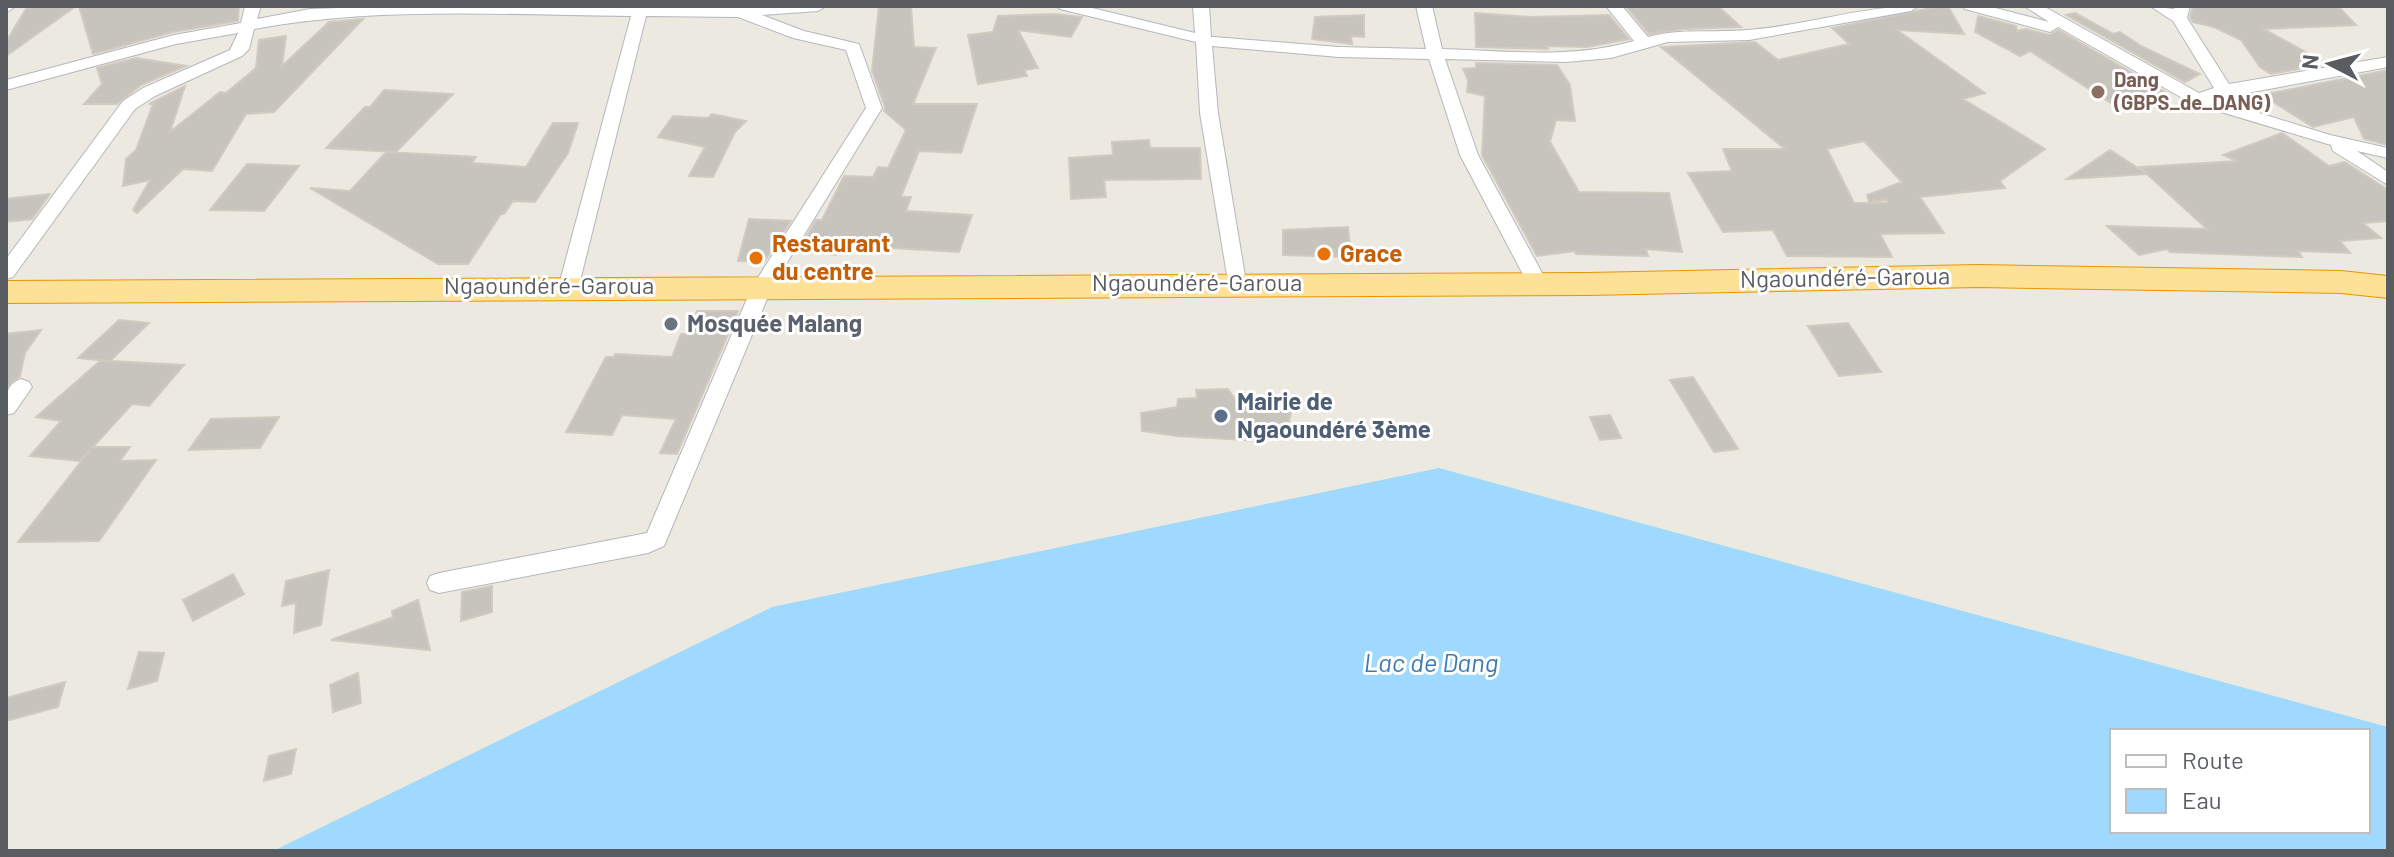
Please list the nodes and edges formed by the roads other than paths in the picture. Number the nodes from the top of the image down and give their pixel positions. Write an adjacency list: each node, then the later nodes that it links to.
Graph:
1 (253, 6): 15 (street)
2 (818, 6): 13 (street)
3 (1065, 6): 17 (street)
4 (1201, 6): 17 (street)
5 (1424, 6): 19 (street)
6 (1614, 6): 18 (street)
7 (1911, 6): 18 (street)
8 (1970, 6): 16 (street)
9 (2032, 6): 16 (street)
10 (2158, 6): 14 (street)
11 (542, 8): 12 (street); 15 (street)
12 (640, 9): 13 (street); 30 (street)
13 (740, 12): 31 (street)
14 (2180, 12): 22 (street)
15 (247, 24): 21 (street); 27 (street)
16 (2093, 40): 23 (street)
17 (1206, 41): 19 (street); 28 (street)
18 (1645, 44): 19 (street)
19 (1436, 56): 29 (street)
20 (2388, 62): 22 (street)
21 (6, 85)
22 (2224, 90): 23 (street)
23 (2197, 99): 24 (street)
24 (2326, 139): 25 (street); 26 (street)
25 (2388, 153)
26 (2388, 180)
27 (6, 273)
28 (1236, 282): 29 (highway, Ngaoundéré-Garoua); 31 (highway, Ngaoundéré-Garoua)
29 (1538, 284): 32 (highway, Ngaoundéré-Garoua)
30 (569, 285): 31 (highway, Ngaoundéré-Garoua); 33 (highway, Ngaoundéré-Garoua)
31 (762, 287): 36 (street)
32 (2388, 287)
33 (6, 292)
34 (21, 387): 35 (street)
35 (6, 407)
36 (439, 583)

